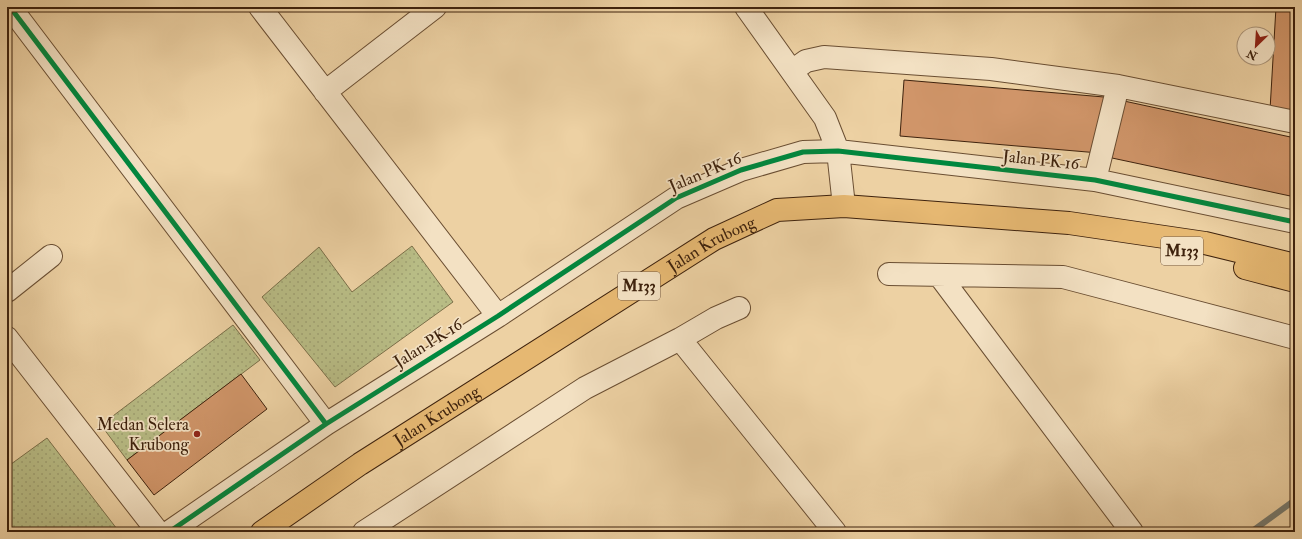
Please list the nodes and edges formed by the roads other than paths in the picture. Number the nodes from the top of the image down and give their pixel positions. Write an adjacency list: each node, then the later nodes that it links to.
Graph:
1 (10, 7): 25 (street)
2 (260, 7): 7 (street)
3 (435, 7): 7 (street)
4 (746, 7): 5 (street)
5 (792, 71): 6 (street); 9 (street)
6 (1118, 86): 8 (street); 10 (street)
7 (325, 92): 21 (street)
8 (1295, 122)
9 (838, 151): 10 (street, Jalan PK 16); 11 (street); 21 (street, Jalan PK 16)
10 (1096, 180): 12 (street, Jalan PK 16)
11 (844, 206): 13 (main road, Jalan Krubong / M133); 28 (main road, Jalan Krubong / M133)
12 (1295, 222)
13 (1069, 223): 15 (main road, Jalan Krubong / M133); 18 (main road, Jalan Krubong / M133)
14 (51, 256): 19 (street)
15 (1295, 265)
16 (889, 274): 17 (street)
17 (940, 275): 23 (street); 31 (street)
18 (1295, 282)
19 (7, 291)
20 (739, 308): 24 (street)
21 (498, 316): 25 (street, Jalan PK 16)
22 (7, 338): 26 (street)
23 (1295, 338)
24 (680, 339): 29 (street); 30 (street)
25 (326, 424): 27 (street, Jalan PK 16)
26 (158, 532)
27 (169, 532)
28 (262, 532)
29 (364, 532)
30 (835, 532)
31 (1132, 532)

